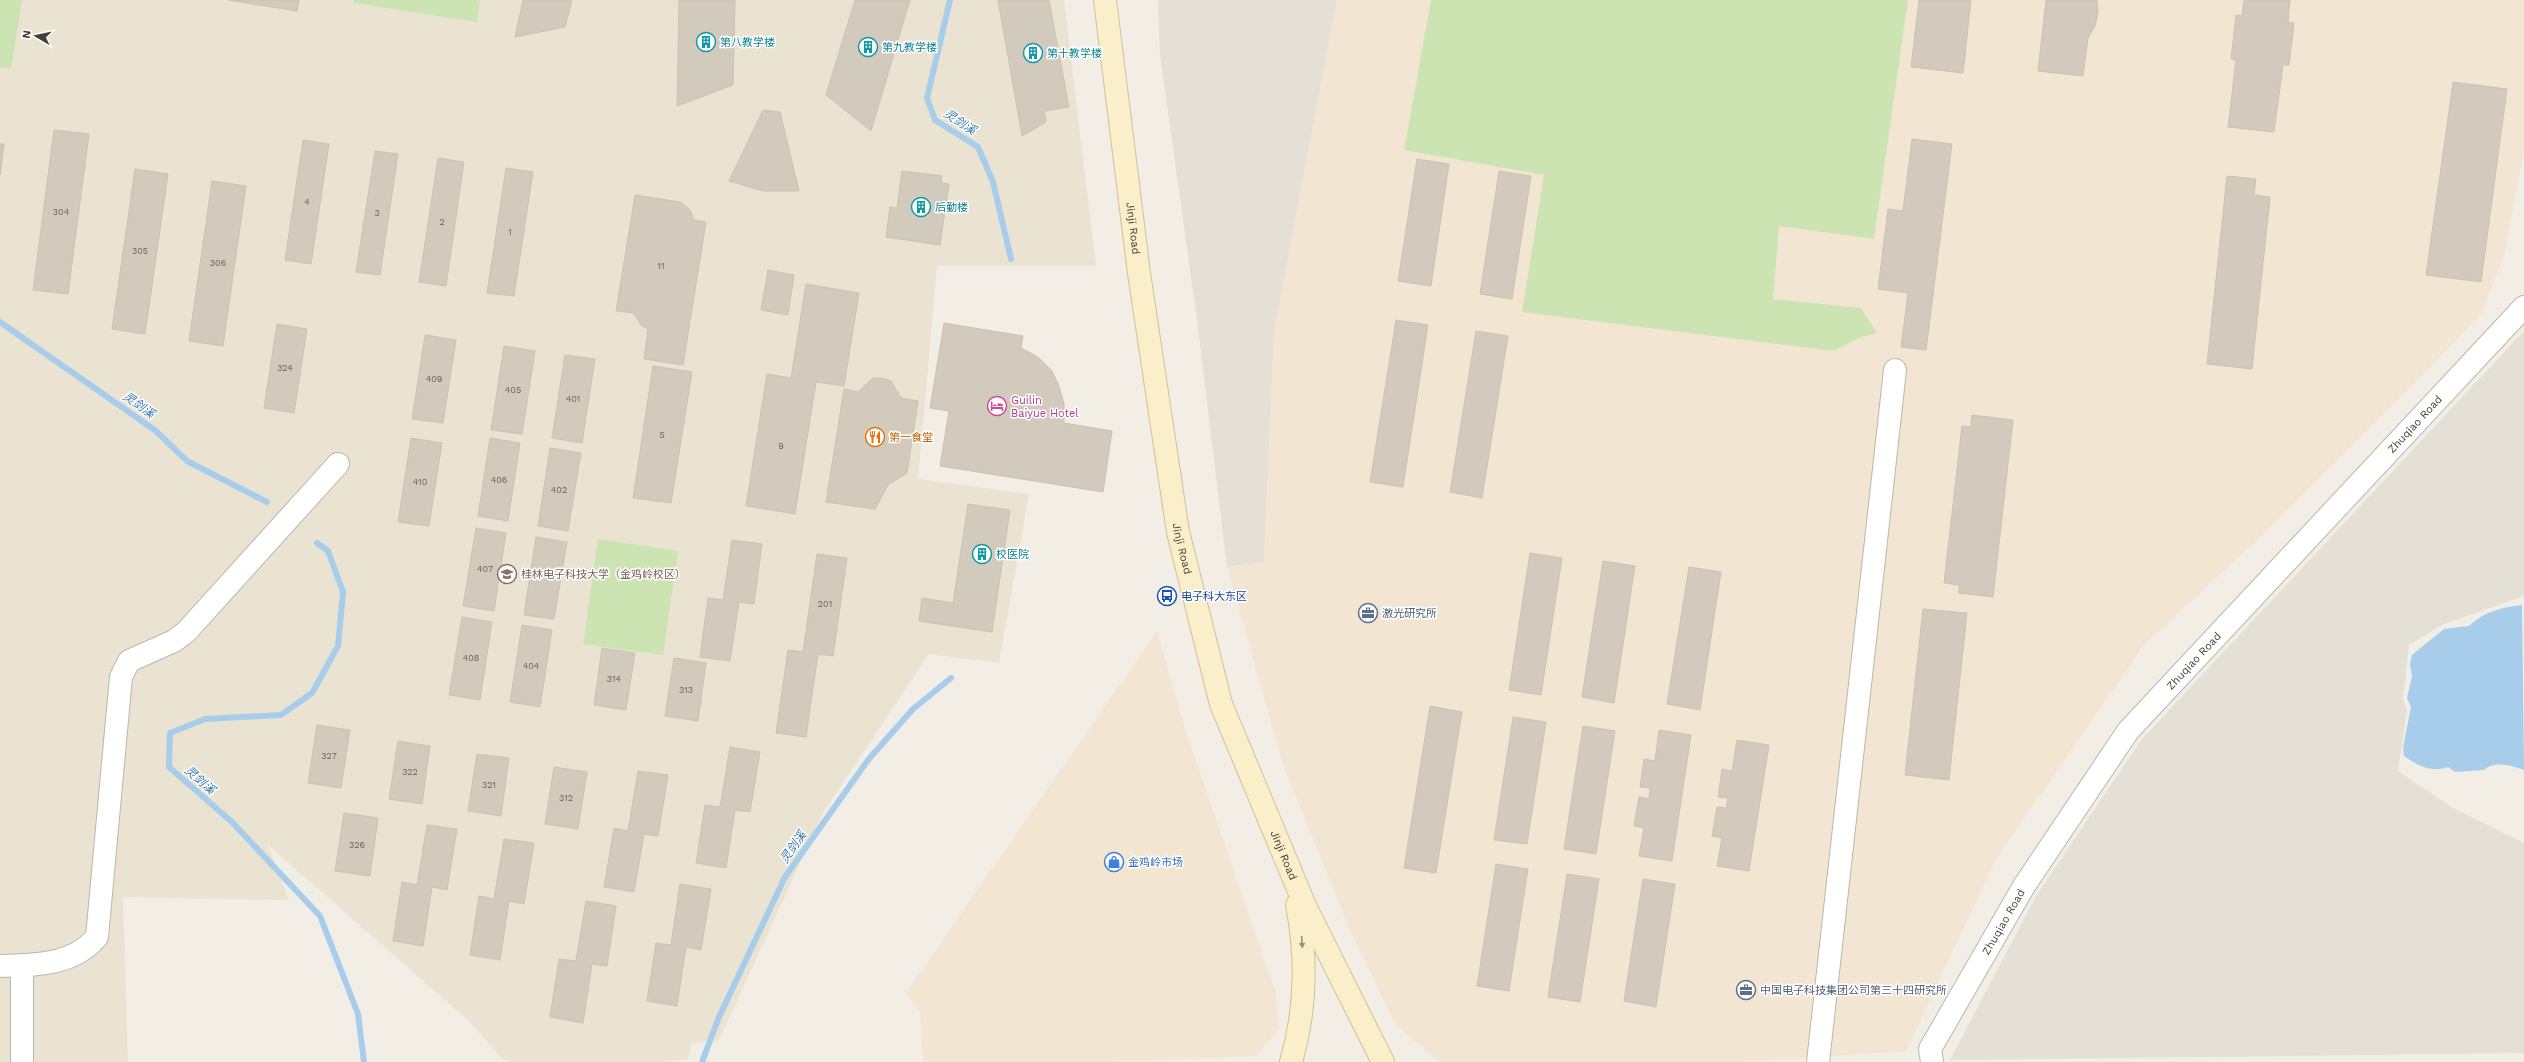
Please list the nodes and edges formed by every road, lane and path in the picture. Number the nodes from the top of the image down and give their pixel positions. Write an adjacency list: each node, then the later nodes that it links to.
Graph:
1 (1105, 0): 5 (main road, Jinji Road)
2 (2524, 307): 12 (street, Zhuqiao Road)
3 (1895, 370): 11 (street)
4 (338, 464): 6 (street)
5 (1292, 876): 9 (main road, one-way to 9); 10 (main road, Jinji Road)
6 (22, 965): 7 (street); 8 (street)
7 (0, 966)
8 (22, 1062)
9 (1291, 1062)
10 (1383, 1062)
11 (1818, 1062)
12 (1932, 1062)

